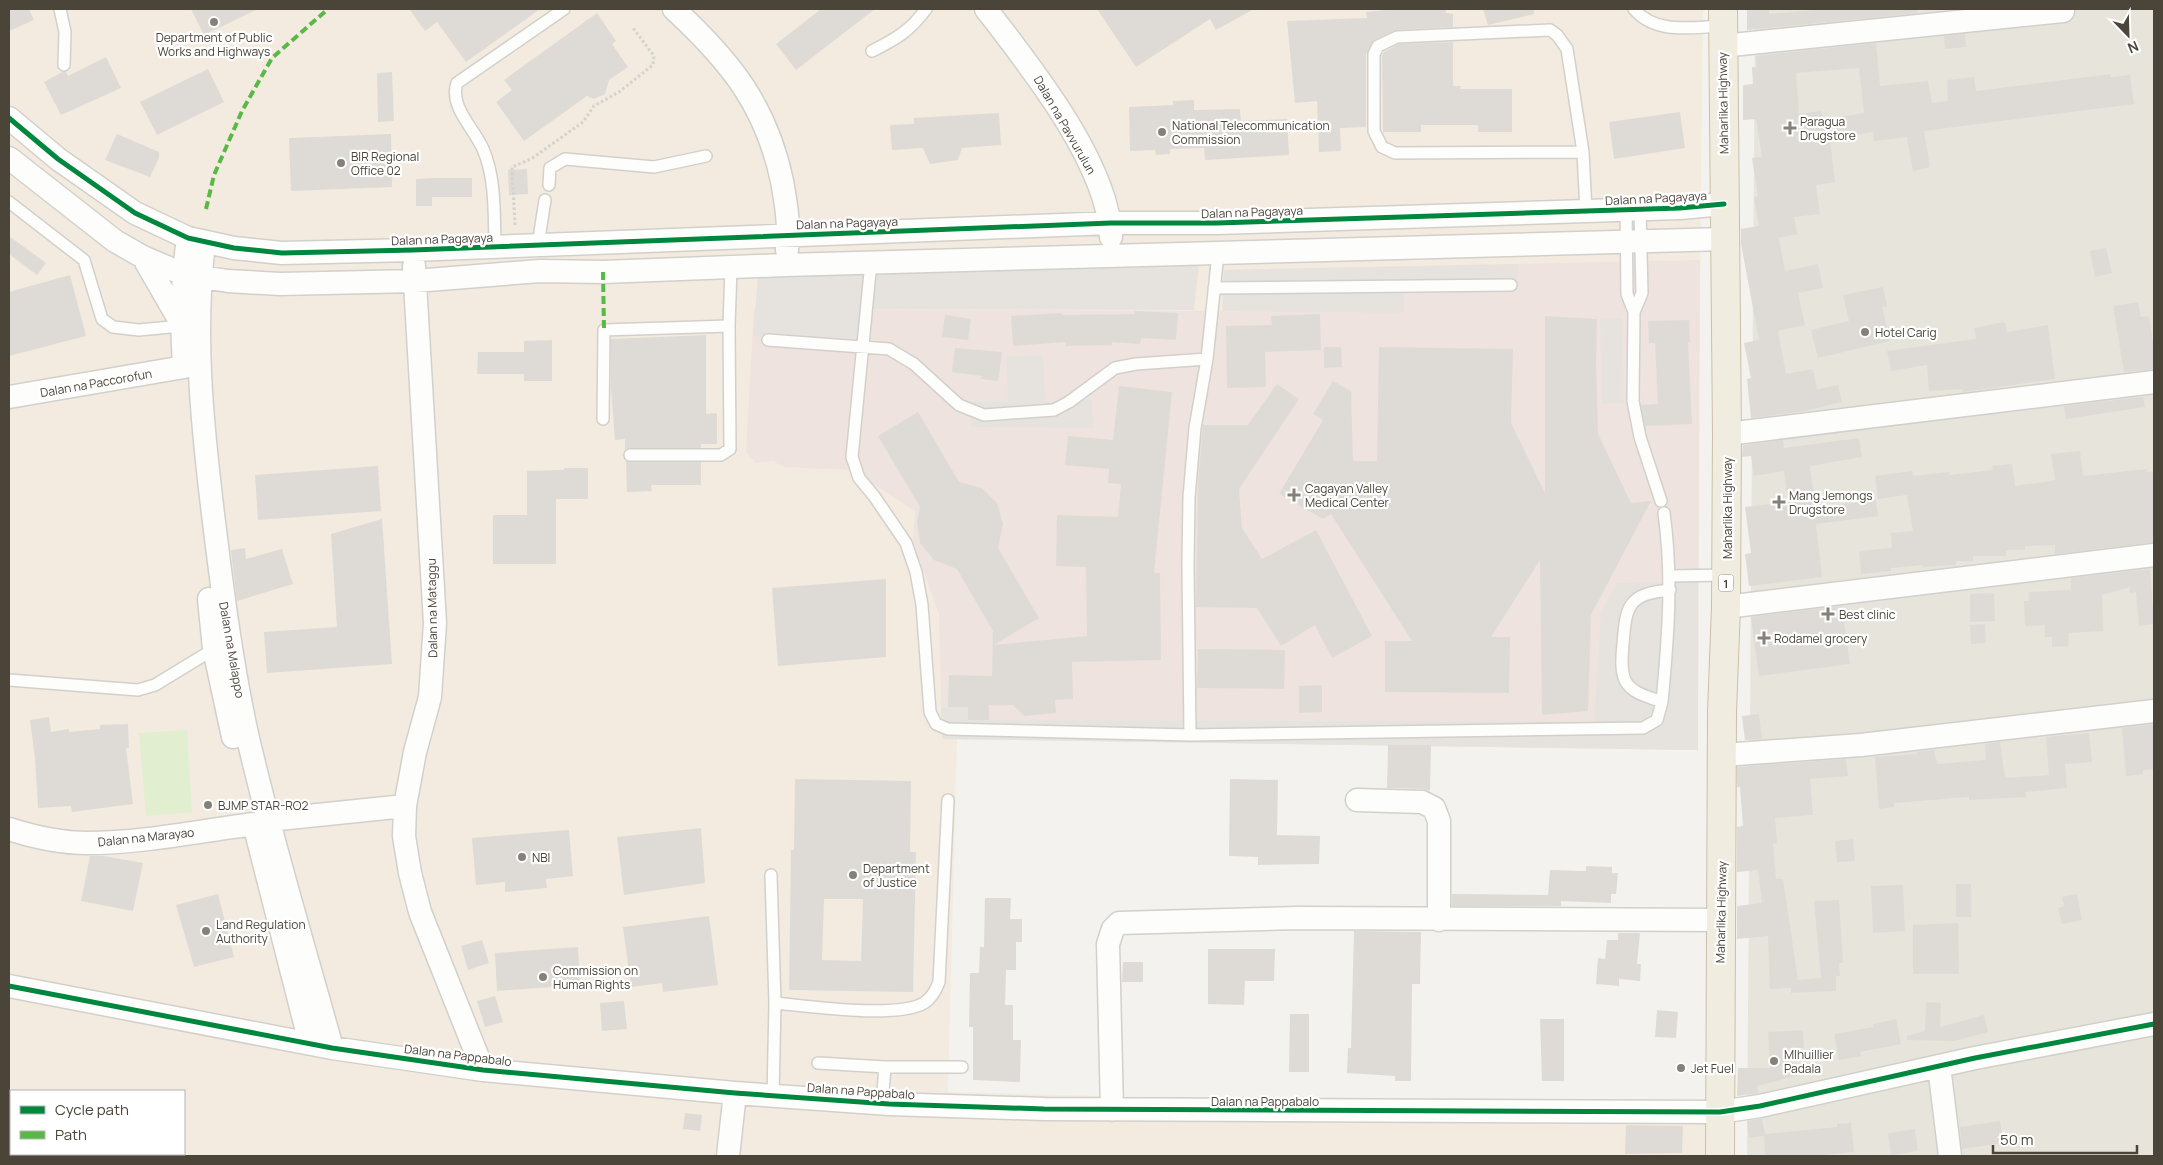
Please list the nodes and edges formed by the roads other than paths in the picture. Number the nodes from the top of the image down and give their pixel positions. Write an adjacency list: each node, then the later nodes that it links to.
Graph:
1 (60, 9): 10 (lane)
2 (564, 9): 27 (lane)
3 (674, 9): 22 (street)
4 (926, 9): 9 (lane)
5 (986, 9): 21 (street, Dalan na Pavvurulun)
6 (1634, 9): 8 (lane)
7 (2062, 10): 8 (street)
8 (1723, 27): 18 (highway, Maharlika Highway / 1)
9 (872, 51)
10 (64, 65)
11 (9, 118): 24 (street, Dalan na Pagayaya)
12 (1583, 152): 12 (lane); 20 (lane)
13 (706, 156): 15 (lane)
14 (9, 158): 31 (street)
15 (548, 185)
16 (545, 200): 26 (lane)
17 (9, 202): 40 (lane)
18 (1724, 204): 19 (street, Dalan na Pagayaya); 23 (highway, Maharlika Highway / 1)
19 (1633, 209): 20 (street, Dalan na Pagayaya); 25 (lane)
20 (1586, 211): 21 (street, Dalan na Pagayaya)
21 (1111, 223): 22 (street, Dalan na Pagayaya); 30 (street, Dalan na Pavvurulun)
22 (789, 236): 26 (street, Dalan na Pagayaya); 33 (street)
23 (1725, 239): 25 (street); 49 (highway, Maharlika Highway / 1)
24 (196, 240): 28 (street, Dalan na Pagayaya); 35 (street, Dalan na Malappo)
25 (1633, 242): 29 (street); 51 (lane)
26 (538, 245): 27 (street, Dalan na Pagayaya)
27 (505, 247): 28 (street, Dalan na Pagayaya)
28 (413, 250): 37 (street, Dalan na Mataggu)
29 (1218, 253): 30 (street); 39 (lane)
30 (1112, 256): 32 (street)
31 (143, 257): 35 (street); 40 (street)
32 (871, 262): 33 (street); 43 (lane)
33 (785, 264): 34 (street)
34 (731, 268): 37 (street); 41 (lane)
35 (192, 275): 36 (street); 40 (street, Dalan na Malappo)
36 (228, 281): 37 (street); 40 (street)
37 (415, 281): 66 (street, Dalan na Mataggu)
38 (1511, 285): 39 (lane)
39 (1214, 288): 44 (lane)
40 (187, 321): 45 (street, Dalan na Malappo); 67 (street, Dalan na Malappo)
41 (729, 326): 48 (lane); 50 (lane)
42 (768, 340): 43 (lane)
43 (863, 347): 44 (lane); 62 (lane)
44 (1206, 359): 62 (lane)
45 (184, 367): 47 (street, Dalan na Paccorofun); 58 (street, Dalan na Malappo)
46 (2154, 382): 49 (street)
47 (9, 398)
48 (603, 419)
49 (1727, 434): 54 (highway, Maharlika Highway / 1)
50 (630, 455)
51 (1661, 500)
52 (1664, 513): 55 (lane)
53 (2154, 554): 57 (street)
54 (1726, 575): 55 (lane); 57 (highway, Maharlika Highway / 1)
55 (1670, 576): 56 (lane)
56 (1670, 590): 60 (lane); 60 (lane)
57 (1726, 607): 63 (highway, Maharlika Highway / 1)
58 (214, 649): 59 (lane); 67 (street, Dalan na Malappo)
59 (9, 680)
60 (1662, 702): 62 (lane)
61 (2154, 711): 63 (street)
62 (1190, 735)
63 (1723, 755): 71 (highway, Maharlika Highway / 1)
64 (948, 800): 73 (lane)
65 (1357, 800): 70 (street)
66 (406, 806): 67 (street, Dalan na Marayao); 80 (street, Dalan na Mataggu)
67 (261, 822): 68 (street, Dalan na Marayao); 75 (street, Dalan na Malappo)
68 (9, 829)
69 (771, 875): 73 (lane)
70 (1439, 920): 71 (street); 84 (street)
71 (1721, 920): 85 (highway, Maharlika Highway / 1)
72 (9, 986): 75 (street, Dalan na Pappabalo)
73 (774, 1003): 82 (lane)
74 (2154, 1024): 77 (street, Dalan na Pappabalo)
75 (321, 1045): 80 (street, Dalan na Pappabalo)
76 (818, 1063): 78 (lane)
77 (1939, 1066): 85 (street, Dalan na Pappabalo); 88 (street)
78 (886, 1067): 79 (lane); 83 (lane)
79 (962, 1067)
80 (483, 1070): 81 (street, Dalan na Pappabalo)
81 (735, 1093): 82 (street, Dalan na Pappabalo); 86 (street)
82 (772, 1096): 83 (street, Dalan na Pappabalo)
83 (882, 1103): 84 (street, Dalan na Pappabalo)
84 (1112, 1110): 85 (street, Dalan na Pappabalo)
85 (1720, 1112): 87 (highway, Maharlika Highway / 1)
86 (728, 1156)
87 (1720, 1156)
88 (1950, 1156)

